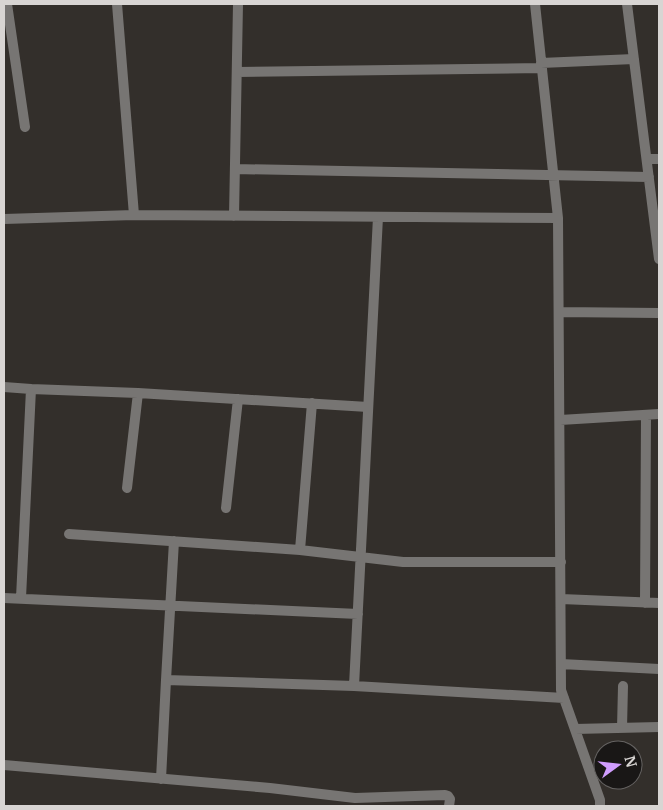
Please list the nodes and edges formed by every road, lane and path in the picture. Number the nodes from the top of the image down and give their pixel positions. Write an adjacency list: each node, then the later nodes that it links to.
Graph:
1 (7, 4): 9 (street)
2 (117, 4): 15 (street)
3 (238, 4): 8 (street)
4 (534, 4): 7 (street)
5 (627, 4): 6 (street)
6 (634, 59): 7 (street); 10 (street)
7 (541, 65): 8 (street); 13 (street)
8 (237, 72): 12 (street)
9 (25, 127)
10 (647, 159): 11 (street); 14 (street)
11 (659, 159)
12 (235, 169): 13 (street); 16 (street)
13 (554, 175): 14 (street); 18 (street)
14 (649, 177): 20 (street)
15 (134, 215): 16 (street); 19 (street)
16 (234, 216): 17 (street)
17 (378, 217): 18 (street); 28 (street)
18 (558, 218): 21 (street)
19 (4, 219)
20 (659, 259)
21 (559, 312): 22 (street); 31 (street)
22 (659, 313)
23 (4, 387): 24 (street)
24 (31, 389): 25 (street); 40 (street)
25 (138, 393): 26 (street); 32 (street)
26 (238, 399): 27 (street); 33 (street)
27 (312, 403): 28 (street); 36 (street)
28 (368, 406): 37 (street)
29 (659, 414): 30 (street)
30 (646, 415): 31 (street); 42 (street)
31 (560, 420): 38 (street)
32 (127, 488)
33 (226, 508)
34 (69, 534): 35 (street)
35 (174, 541): 36 (street); 44 (street)
36 (300, 550): 37 (street)
37 (361, 557): 38 (street); 45 (street)
38 (561, 562): 41 (street)
39 (4, 598): 40 (street)
40 (21, 598): 44 (street)
41 (561, 599): 42 (street); 46 (street)
42 (645, 603): 43 (street)
43 (659, 603)
44 (170, 606): 45 (street); 48 (street)
45 (358, 614): 49 (street)
46 (561, 664): 47 (street); 51 (street)
47 (659, 669)
48 (166, 680): 49 (street); 56 (street)
49 (354, 686): 51 (street)
50 (623, 686): 53 (street)
51 (564, 698): 54 (street)
52 (659, 727): 53 (street)
53 (622, 728): 54 (street)
54 (575, 729): 58 (street)
55 (4, 765): 56 (street)
56 (161, 778): 57 (street)
57 (449, 806)
58 (600, 806)

